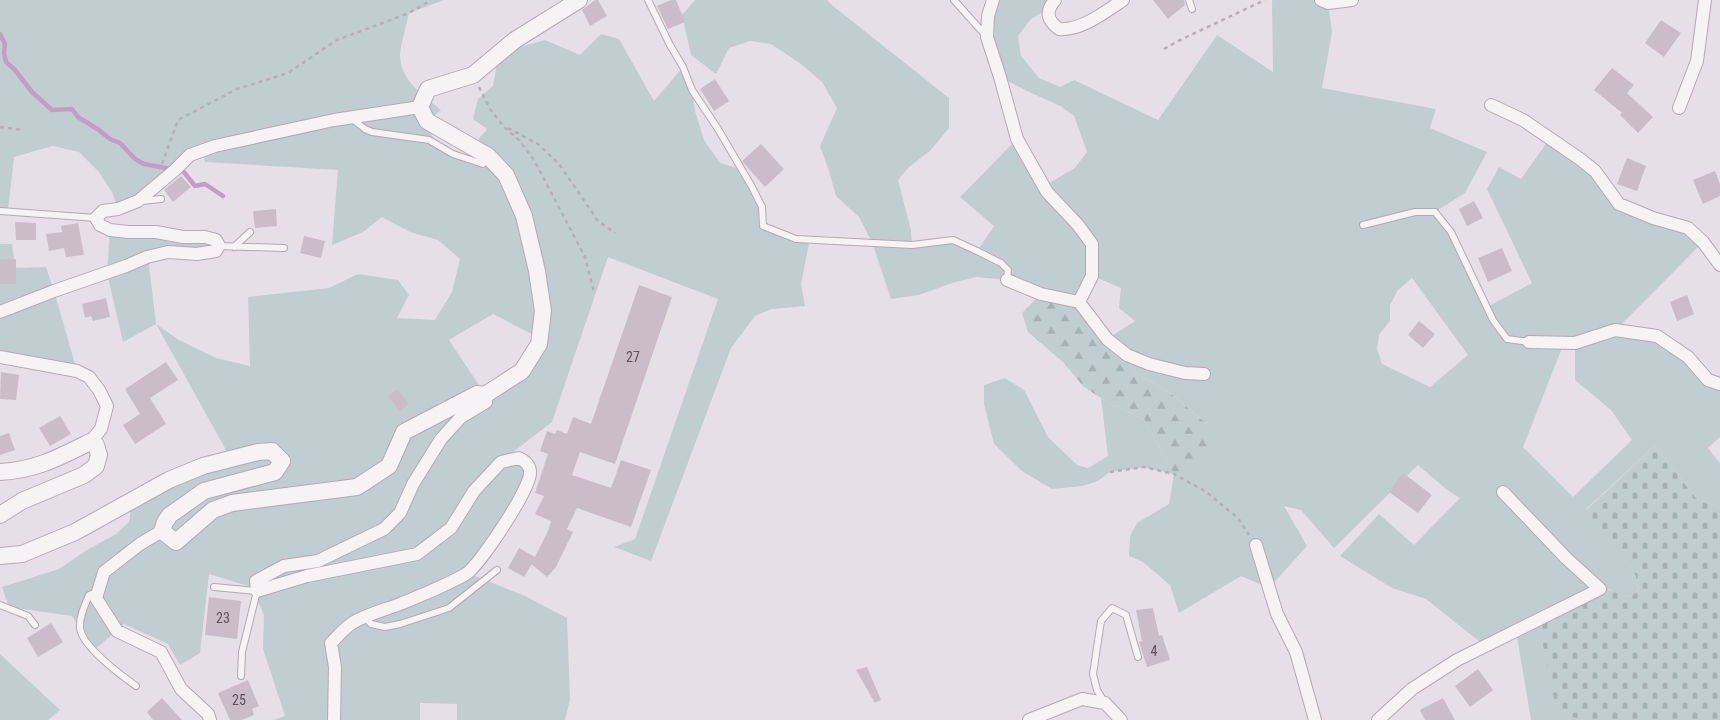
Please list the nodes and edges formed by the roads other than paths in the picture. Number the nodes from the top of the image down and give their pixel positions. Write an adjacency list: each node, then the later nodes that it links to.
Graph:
1 (579, 0): 14 (street)
2 (648, 0): 28 (lane)
3 (954, 0): 12 (lane)
4 (993, 0): 12 (street)
5 (1055, 0): 6 (street)
6 (1123, 0)
7 (1188, 0): 11 (lane)
8 (1321, 0): 9 (street)
9 (1352, 0)
10 (1705, 0): 15 (street)
11 (1192, 9)
12 (987, 37): 29 (street)
13 (1491, 106): 27 (street)
14 (420, 107): 16 (street); 35 (street)
15 (1679, 108)
16 (351, 118): 17 (lane); 19 (street)
17 (483, 164)
18 (161, 198): 19 (lane)
19 (138, 201): 21 (street)
20 (0, 211): 21 (lane)
21 (96, 218): 24 (street)
22 (1363, 225): 31 (lane)
23 (250, 232): 25 (lane)
24 (220, 246): 25 (lane); 30 (street)
25 (234, 247): 26 (lane)
26 (284, 248)
27 (1720, 265)
28 (1007, 280): 29 (street)
29 (1079, 302): 33 (street)
30 (0, 312)
31 (1529, 342): 34 (street)
32 (0, 356): 36 (street)
33 (1204, 374)
34 (1720, 384)
35 (485, 395): 40 (street); 45 (street)
36 (90, 442): 37 (street); 39 (street)
37 (0, 472)
38 (1503, 492): 59 (street)
39 (0, 515)
40 (162, 531): 42 (street); 46 (street)
41 (1256, 545): 58 (street)
42 (0, 556)
43 (497, 570): 48 (lane)
44 (214, 587): 45 (lane)
45 (257, 591): 48 (street); 51 (lane)
46 (96, 592): 52 (lane); 54 (street)
47 (0, 605): 49 (lane)
48 (364, 616): 55 (street)
49 (36, 625)
50 (1138, 657): 53 (lane)
51 (241, 676)
52 (136, 686)
53 (1105, 703): 56 (street); 57 (street)
54 (210, 720)
55 (334, 720)
56 (1029, 720)
57 (1121, 720)
58 (1315, 720)
59 (1378, 720)

